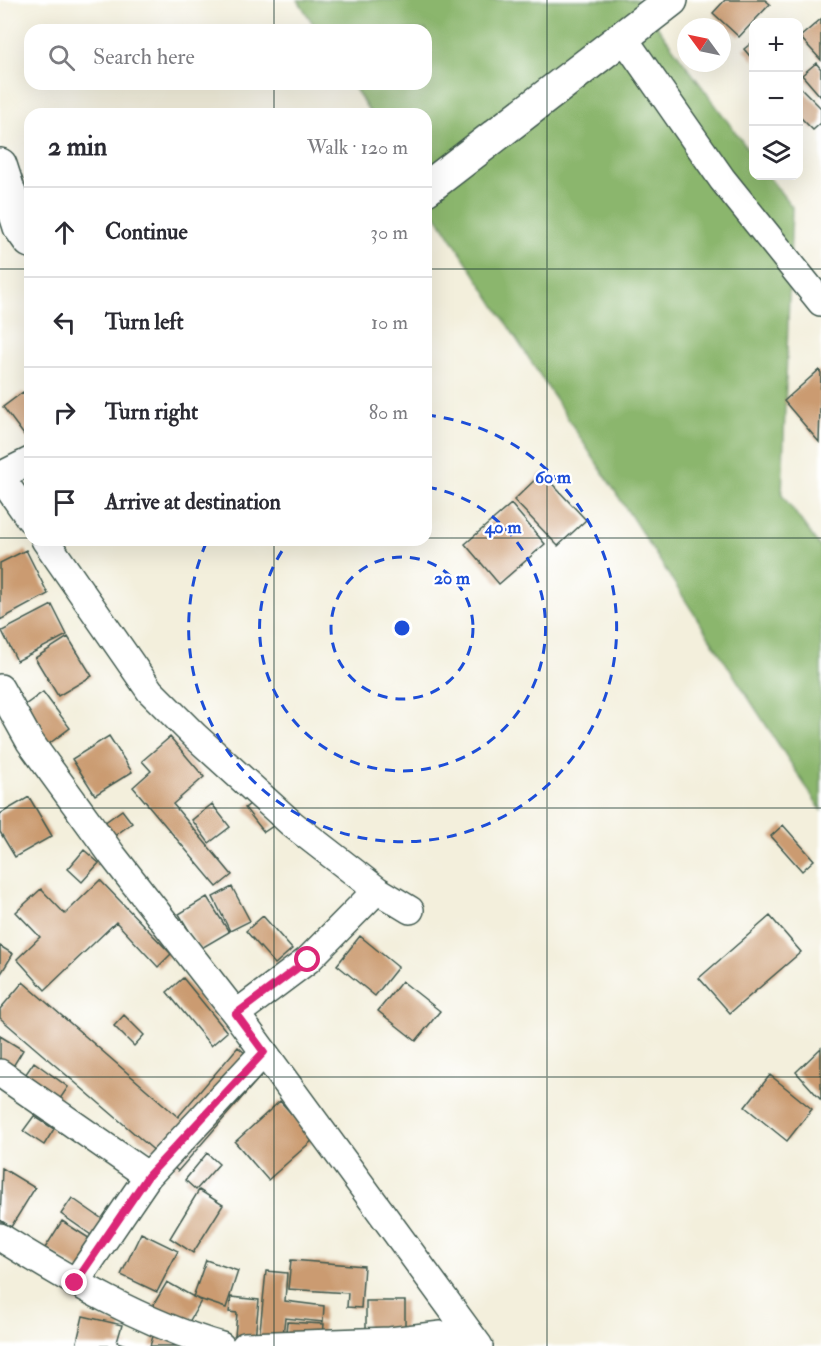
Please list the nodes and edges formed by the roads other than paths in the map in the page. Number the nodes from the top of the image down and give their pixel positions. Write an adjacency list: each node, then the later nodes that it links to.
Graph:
1 (671, 0): 2 (street)
2 (623, 37): 4 (street); 6 (street)
3 (0, 165): 5 (street)
4 (432, 184)
5 (24, 232)
6 (821, 302)
7 (24, 464): 8 (street)
8 (0, 476): 9 (street)
9 (24, 510)
10 (49, 546): 12 (street)
11 (0, 688): 14 (street)
12 (377, 890): 13 (street); 14 (street)
13 (410, 910)
14 (236, 1014): 15 (street)
15 (264, 1052): 17 (street); 20 (street)
16 (0, 1073): 17 (street)
17 (148, 1176): 19 (street)
18 (0, 1237): 19 (street)
19 (75, 1283): 21 (street)
20 (473, 1339): 22 (street)
21 (221, 1346)
22 (245, 1346)

